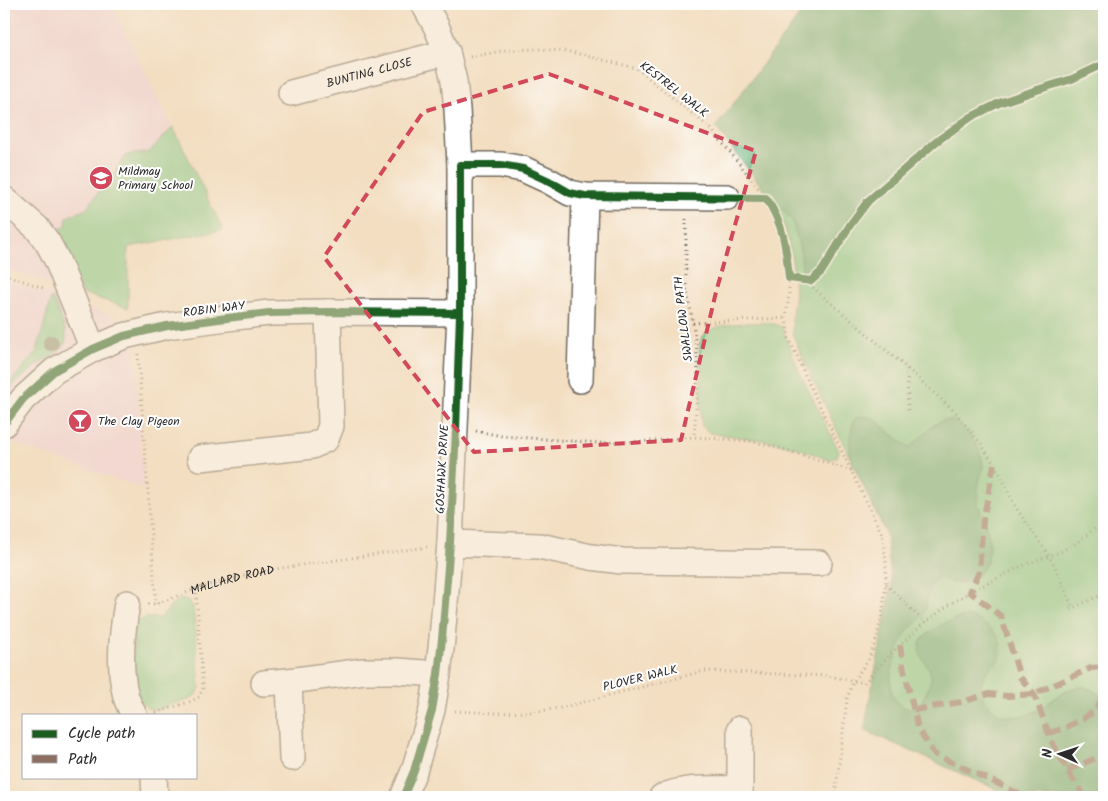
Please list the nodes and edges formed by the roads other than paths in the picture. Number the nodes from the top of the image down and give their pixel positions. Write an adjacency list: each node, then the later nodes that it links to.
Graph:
1 (424, 4): 2 (street, GOSHAWK DRIVE)
2 (449, 57): 3 (street, BUNTING CLOSE); 4 (street, GOSHAWK DRIVE)
3 (292, 92)
4 (460, 165): 5 (street); 9 (street, GOSHAWK DRIVE)
5 (585, 196): 6 (street); 11 (street)
6 (727, 198)
7 (4, 199): 10 (street)
8 (328, 312): 9 (street, ROBIN WAY); 10 (street, ROBIN WAY); 13 (street)
9 (460, 313): 14 (street, GOSHAWK DRIVE)
10 (93, 349): 12 (street, ROBIN WAY)
11 (580, 380)
12 (4, 424)
13 (200, 458)
14 (450, 543): 15 (street); 17 (street, GOSHAWK DRIVE)
15 (819, 563)
16 (128, 603): 20 (street)
17 (438, 674): 18 (street); 26 (street, GOSHAWK DRIVE)
18 (289, 681): 19 (street); 22 (street)
19 (264, 683)
20 (134, 714)
21 (740, 729): 24 (street)
22 (292, 758)
23 (154, 778): 25 (street)
24 (740, 793): 27 (street)
25 (155, 797)
26 (403, 797)
27 (662, 797)

